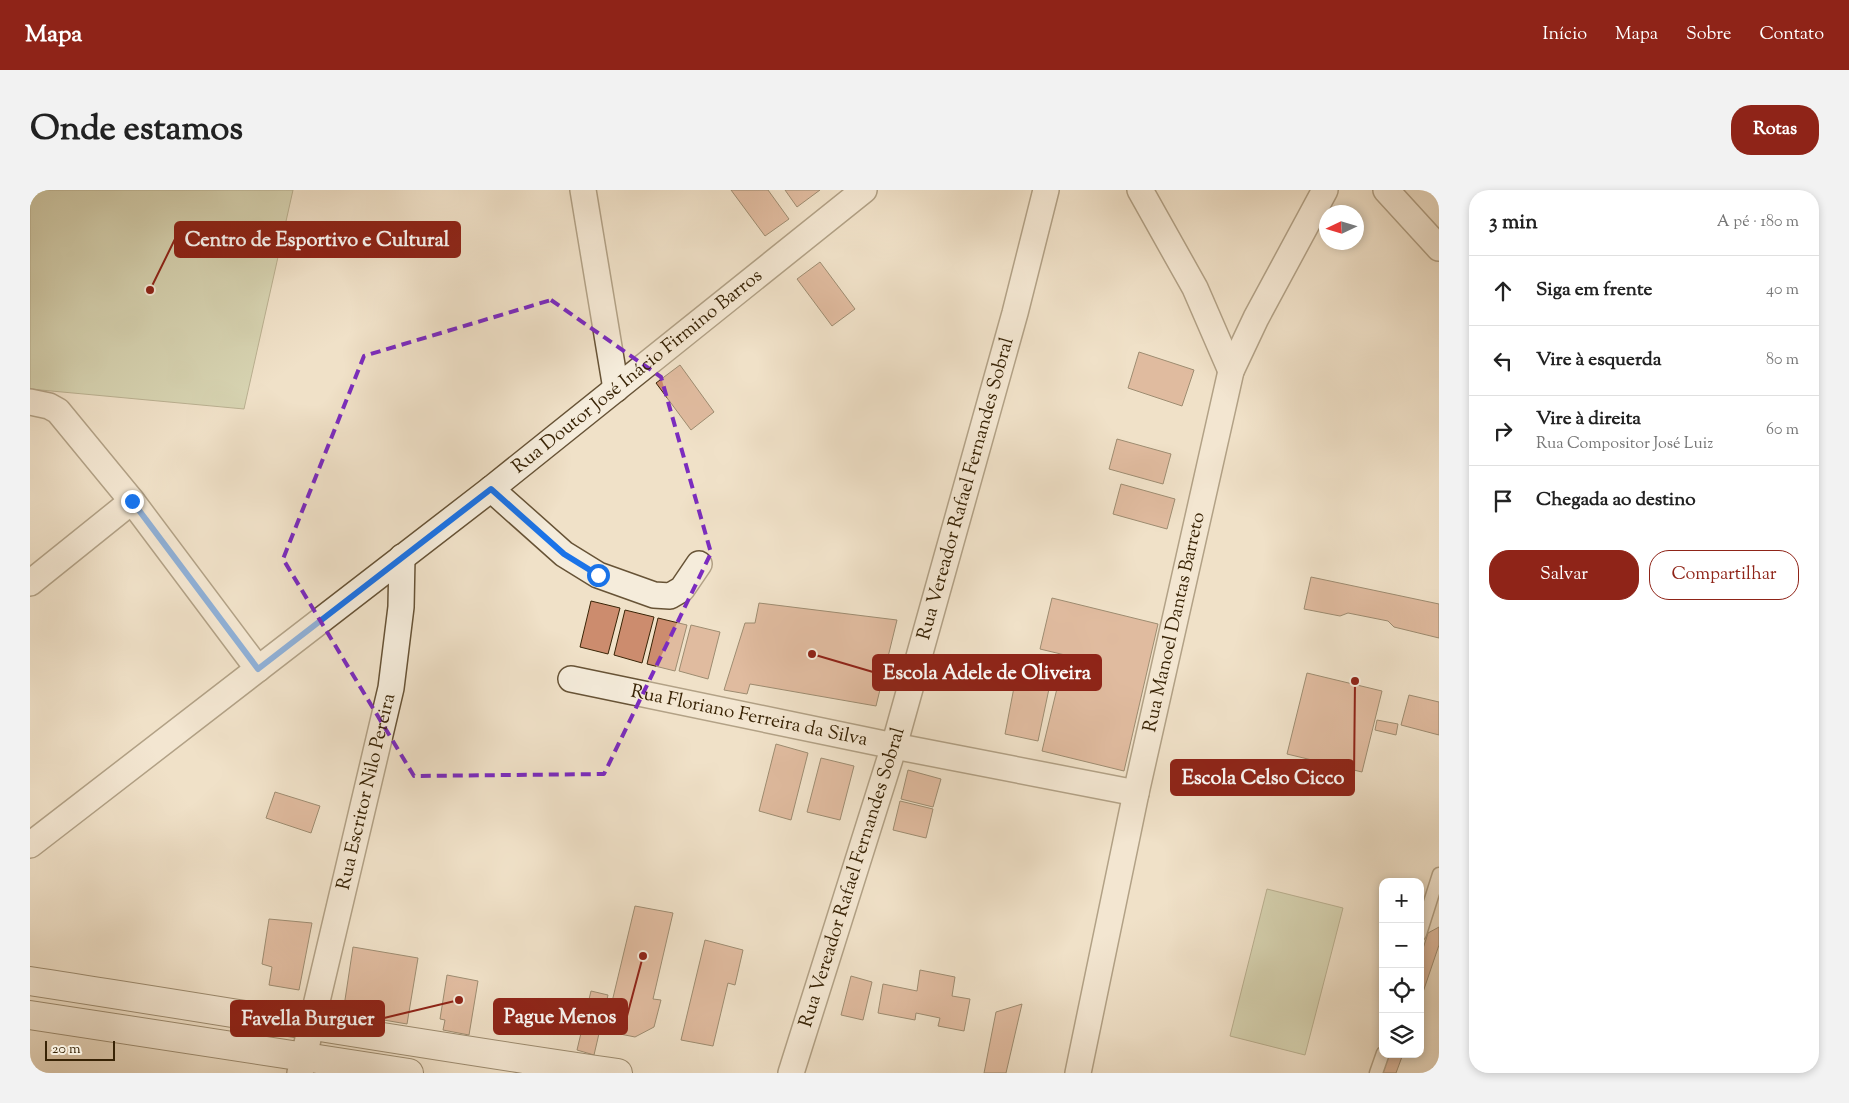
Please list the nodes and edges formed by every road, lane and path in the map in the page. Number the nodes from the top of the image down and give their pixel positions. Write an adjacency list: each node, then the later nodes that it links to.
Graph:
1 (583, 190): 9 (street)
2 (864, 190): 9 (street, Rua Doutor José Inácio Firmino Barros)
3 (1046, 190): 18 (street, Rua Vereador Rafael Fernandes Sobral)
4 (1140, 190): 8 (street)
5 (1325, 190): 8 (street, Rua Manoel Dantas Barreto)
6 (1400, 196): 7 (street)
7 (1439, 248)
8 (1231, 371): 19 (street, Rua Manoel Dantas Barreto)
9 (616, 388): 11 (street, Rua Doutor José Inácio Firmino Barros)
10 (30, 402): 12 (street)
11 (491, 489): 13 (street, Rua Doutor José Inácio Firmino Barros); 14 (street)
12 (132, 501): 15 (street); 16 (street)
13 (402, 556): 16 (street, Rua Doutor José Inácio Firmino Barros); 25 (street, Rua Escritor Nilo Pereira)
14 (699, 564)
15 (30, 583)
16 (258, 669): 20 (street, Rua Doutor José Inácio Firmino Barros)
17 (571, 679): 18 (street, Rua Floriano Ferreira da Silva)
18 (894, 746): 19 (street, Rua Floriano Ferreira da Silva); 31 (street, Rua Vereador Rafael Fernandes Sobral)
19 (1136, 793): 32 (street, Rua Manoel Dantas Barreto)
20 (30, 845)
21 (1439, 874): 22 (lane)
22 (1423, 923)
23 (30, 981): 25 (main road)
24 (30, 1015): 28 (main road)
25 (312, 1025): 27 (main road); 28 (street, Rua Escritor Nilo Pereira)
26 (1381, 1058): 33 (lane)
27 (465, 1062): 30 (main road)
28 (302, 1065): 29 (main road)
29 (409, 1073)
30 (618, 1073)
31 (791, 1073)
32 (1078, 1073)
33 (1376, 1073)

